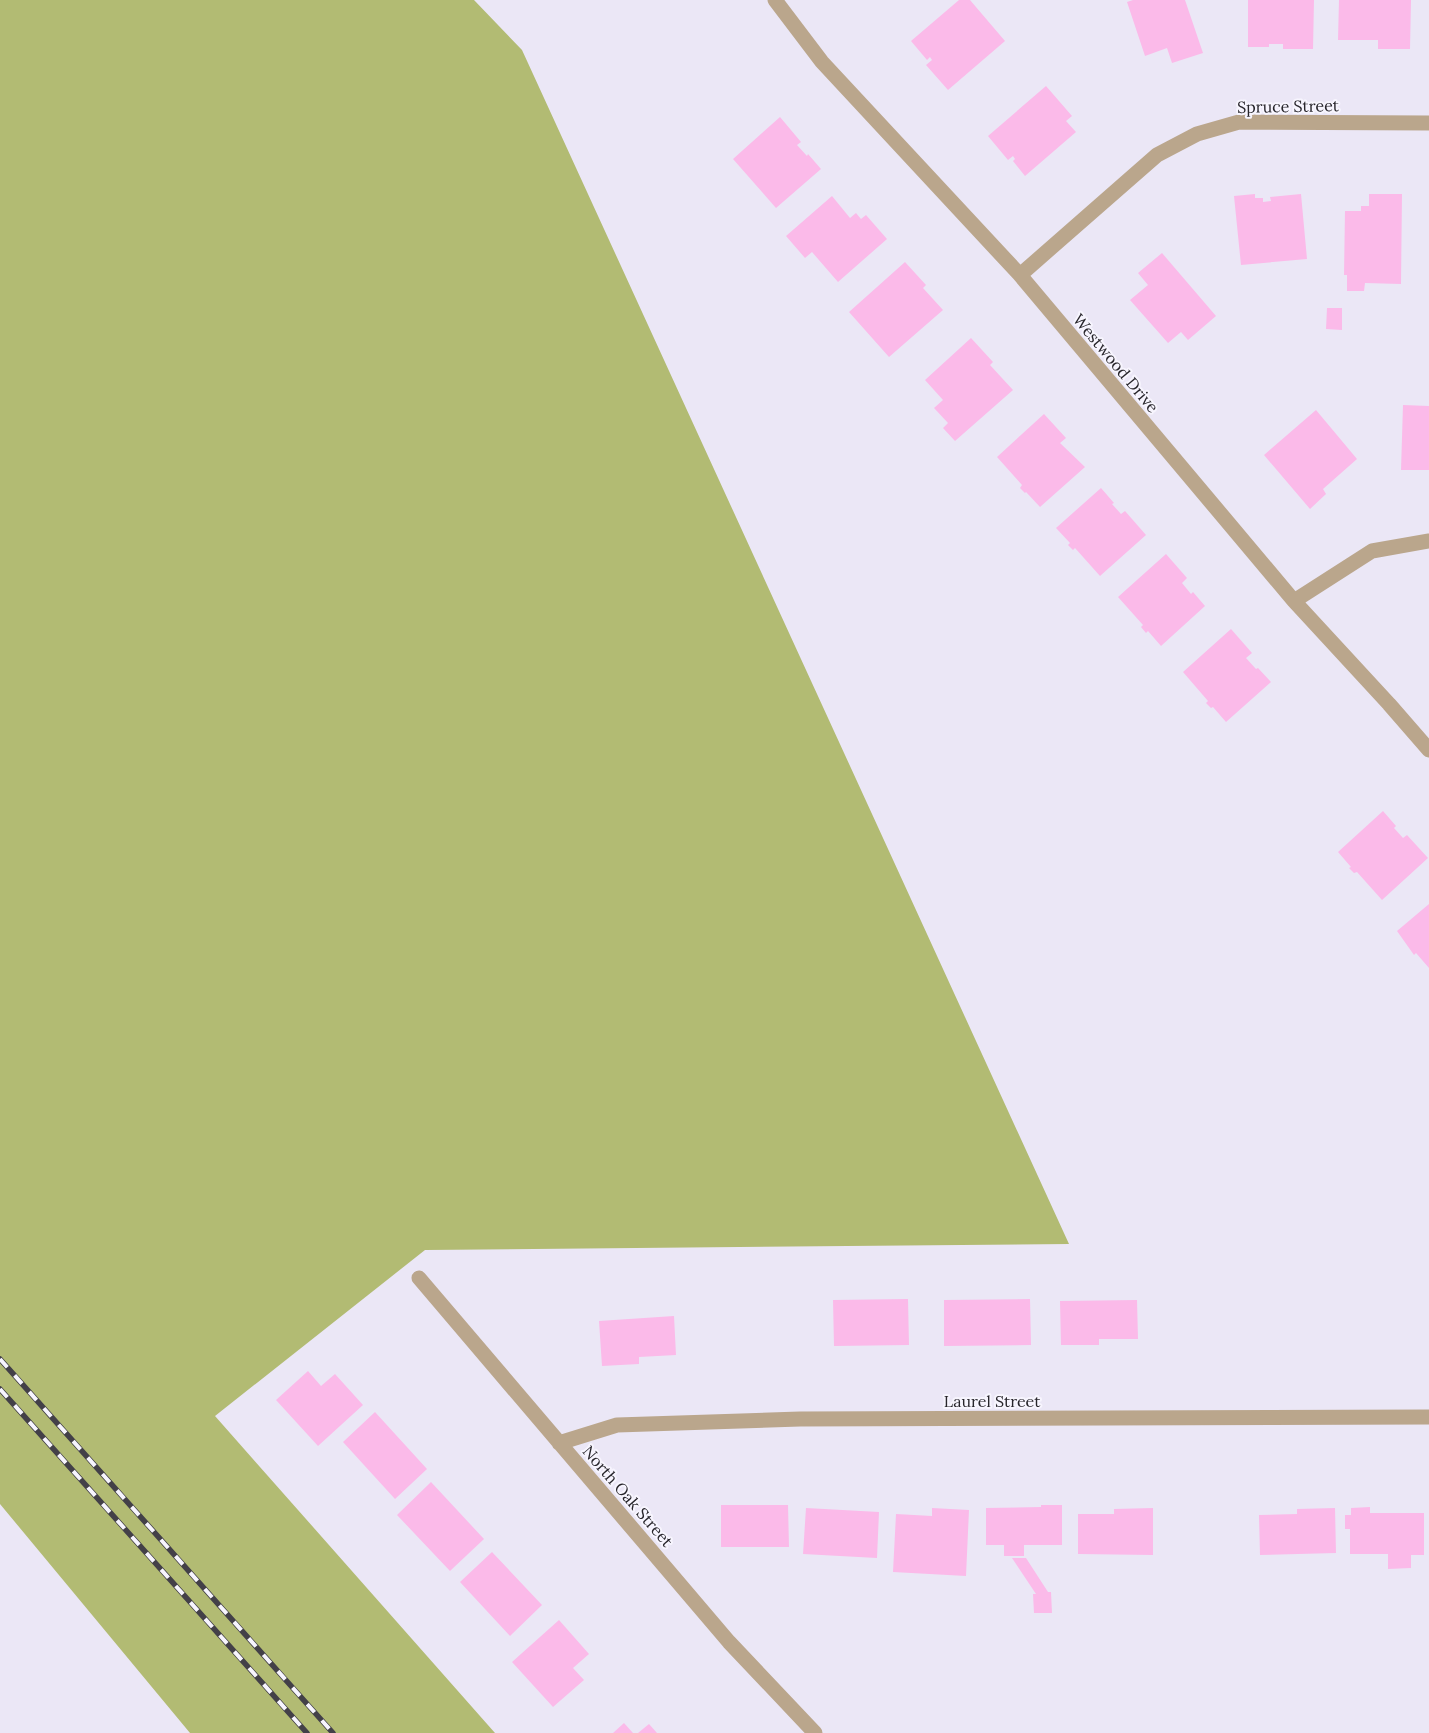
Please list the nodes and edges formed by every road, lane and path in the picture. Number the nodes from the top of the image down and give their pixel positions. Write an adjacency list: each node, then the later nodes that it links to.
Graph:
1 (775, 0): 3 (street, Westwood Drive)
2 (1429, 123): 3 (street, Spruce Street)
3 (1020, 275): 5 (street, Westwood Drive)
4 (1429, 540): 5 (street)
5 (1294, 601): 6 (street, Westwood Drive)
6 (1429, 750)
7 (419, 1278): 9 (street, North Oak Street)
8 (1429, 1417): 9 (street, Laurel Street)
9 (559, 1443): 10 (street, North Oak Street)
10 (815, 1733)

